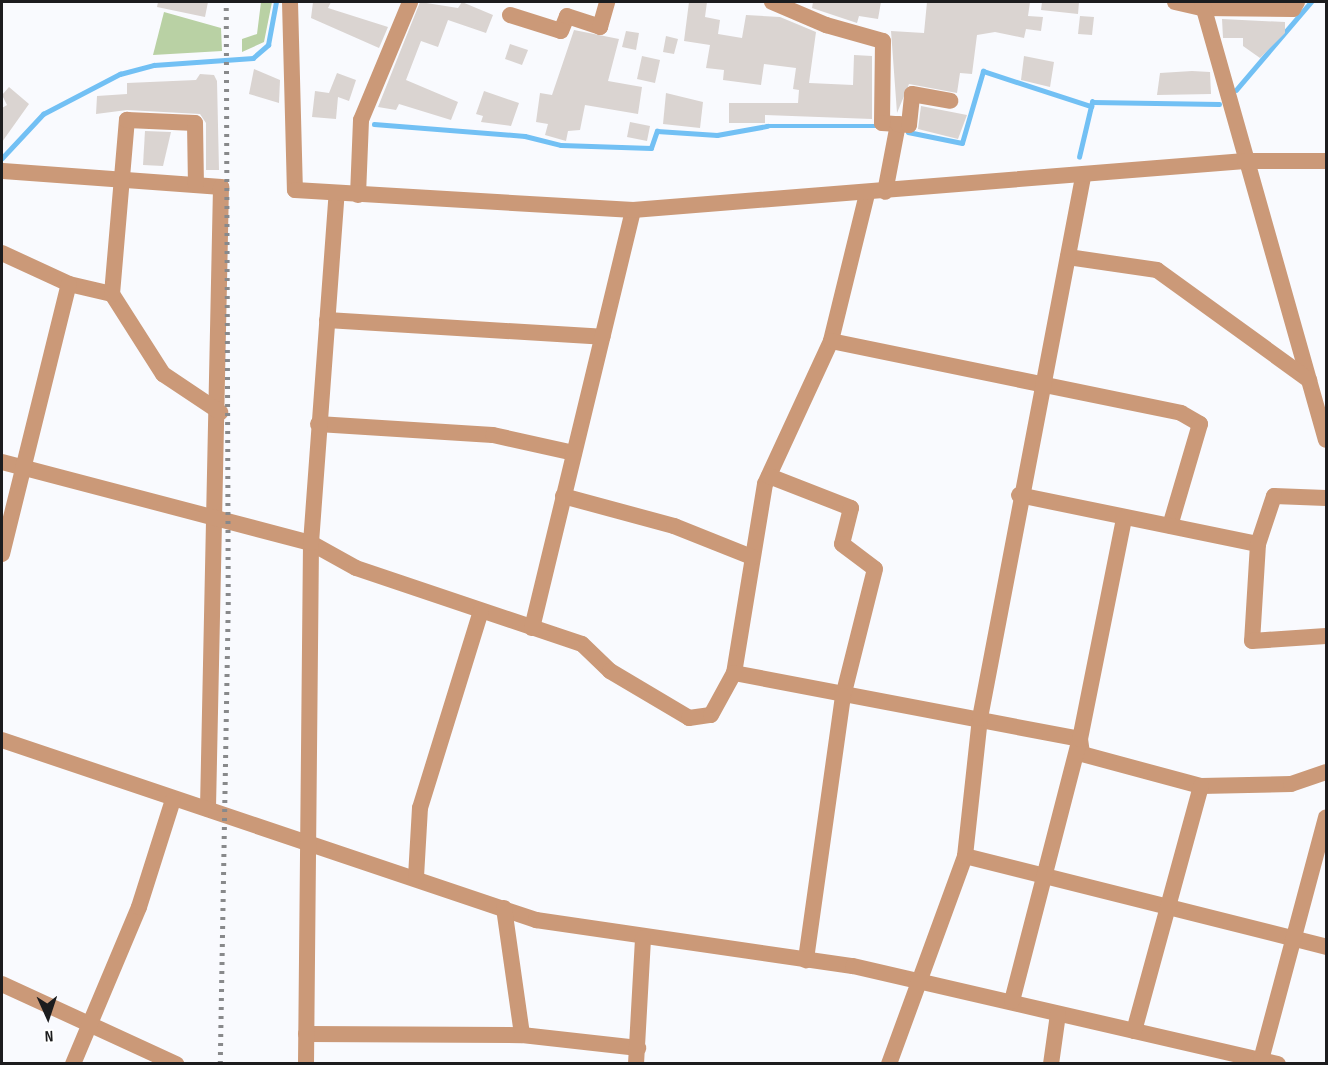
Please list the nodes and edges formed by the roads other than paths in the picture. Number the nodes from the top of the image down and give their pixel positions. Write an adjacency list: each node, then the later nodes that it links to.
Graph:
1 (290, 2): 18 (street)
2 (410, 2): 20 (street)
3 (607, 2): 8 (street)
4 (772, 2): 10 (street)
5 (1175, 2): 7 (street)
6 (1298, 2): 7 (street)
7 (1202, 5): 11 (street)
8 (510, 15)
9 (950, 101): 10 (street)
10 (898, 124): 17 (street)
11 (1245, 161): 12 (street); 14 (street); 29 (street)
12 (1326, 161)
13 (3, 171): 15 (street)
14 (1083, 177): 17 (street); 23 (street)
15 (122, 179): 16 (street); 16 (street); 25 (street)
16 (196, 185): 31 (street)
17 (885, 192): 19 (street)
18 (337, 193): 20 (street); 26 (street)
19 (867, 194): 21 (street); 28 (street)
20 (357, 195): 21 (street)
21 (633, 210): 27 (street)
22 (2, 253): 24 (street)
23 (1068, 257): 29 (street); 30 (street)
24 (69, 284): 25 (street); 36 (street)
25 (112, 294): 31 (street)
26 (327, 320): 27 (street); 32 (street)
27 (602, 337): 34 (street)
28 (831, 341): 30 (street); 37 (street)
29 (1309, 380): 33 (street)
30 (1044, 387): 38 (street); 43 (street)
31 (220, 412): 42 (street)
32 (318, 424): 34 (street); 44 (street)
33 (1326, 440)
34 (574, 453): 39 (street)
35 (2, 462): 36 (street)
36 (24, 468): 42 (street); 46 (street)
37 (769, 476): 47 (street); 52 (street)
38 (1019, 495): 41 (street); 53 (street)
39 (563, 496): 47 (street); 49 (street)
40 (1326, 498): 45 (street)
41 (1124, 518): 43 (street); 54 (street)
42 (214, 519): 44 (street); 59 (street)
43 (1170, 526): 45 (street)
44 (310, 543): 48 (street); 61 (street)
45 (1257, 544): 50 (street)
46 (2, 554)
47 (752, 557): 51 (street)
48 (481, 611): 49 (street); 64 (street)
49 (532, 628): 51 (street)
50 (1326, 636)
51 (734, 673): 52 (street)
52 (843, 696): 53 (street); 70 (street)
53 (980, 718): 54 (street); 62 (street)
54 (1080, 739): 57 (street); 63 (street)
55 (2, 740): 58 (street)
56 (1326, 772): 57 (street)
57 (1201, 786): 65 (street)
58 (173, 800): 59 (street); 75 (street)
59 (208, 809): 61 (street)
60 (1326, 818): 68 (street)
61 (310, 842): 64 (street); 77 (street)
62 (965, 856): 63 (street); 71 (street)
63 (1047, 875): 65 (street); 73 (street)
64 (416, 877): 66 (street)
65 (1165, 904): 68 (street); 76 (street)
66 (504, 908): 67 (street); 78 (street)
67 (643, 938): 70 (street); 80 (street)
68 (1293, 938): 69 (street); 81 (street)
69 (1326, 947)
70 (806, 960): 71 (street)
71 (921, 980): 73 (street); 85 (street)
72 (2, 984): 75 (street)
73 (1012, 1001): 74 (street)
74 (1058, 1014): 76 (street); 86 (street)
75 (90, 1025): 82 (street); 83 (street)
76 (1134, 1031): 79 (street)
77 (306, 1034): 78 (street); 84 (street)
78 (522, 1035): 80 (street)
79 (1203, 1047): 81 (street); 87 (street)
80 (637, 1056)
81 (1269, 1062)
82 (73, 1064)
83 (176, 1064)
84 (306, 1064)
85 (889, 1064)
86 (1051, 1064)
87 (1198, 1064)

